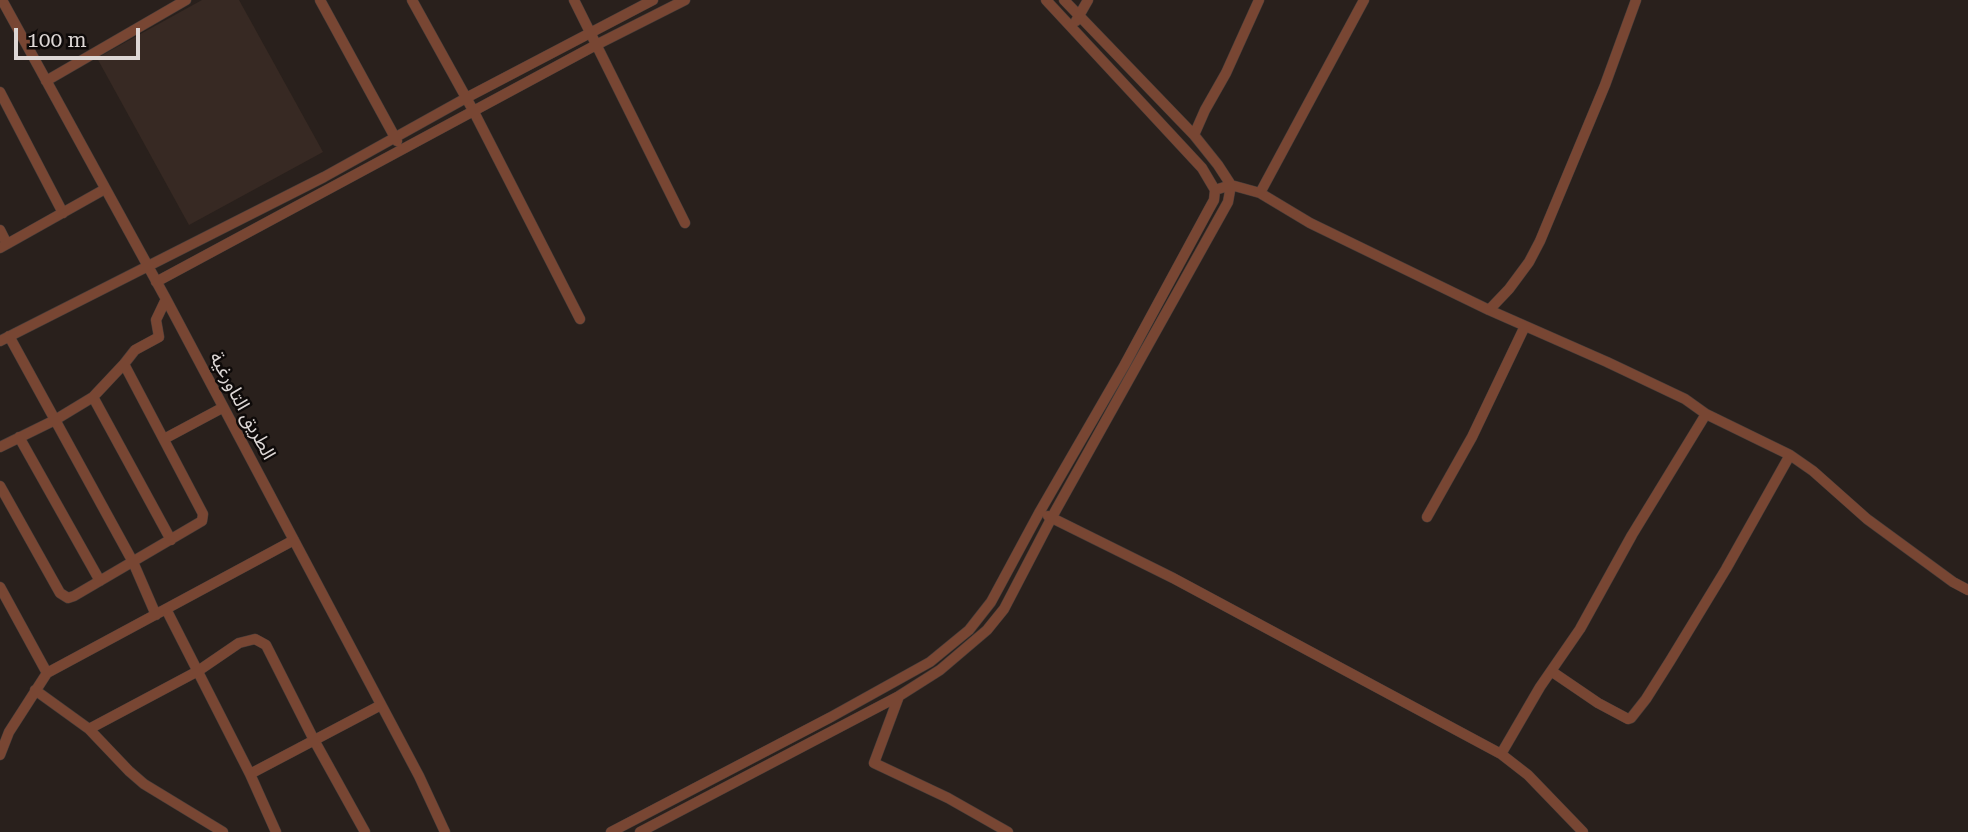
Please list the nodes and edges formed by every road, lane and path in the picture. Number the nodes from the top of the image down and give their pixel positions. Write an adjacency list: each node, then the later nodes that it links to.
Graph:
1 (2, 0): 18 (street, الطريق التاورغية)
2 (186, 0): 18 (street)
3 (320, 0): 24 (street)
4 (412, 0): 20 (street)
5 (573, 0): 16 (street)
6 (653, 0): 16 (street)
7 (685, 0): 17 (street)
8 (1046, 0): 15 (street)
9 (1064, 0): 14 (street)
10 (1088, 0): 14 (street)
11 (1259, 0): 23 (street)
12 (1364, 0): 29 (street)
13 (1636, 0): 37 (street)
14 (1079, 16): 15 (street); 23 (street)
15 (1072, 27): 28 (street)
16 (590, 33): 17 (street); 20 (street)
17 (596, 45): 22 (street); 31 (street)
18 (46, 81): 27 (street, الطريق التاورغية)
19 (0, 92): 21 (street)
20 (466, 98): 22 (street); 24 (street)
21 (3, 106): 30 (street)
22 (474, 112): 25 (street); 38 (street)
23 (1194, 135): 26 (street)
24 (395, 137): 25 (street); 34 (street)
25 (402, 149): 35 (street)
26 (1231, 185): 28 (street); 29 (street); 42 (street)
27 (105, 189): 30 (street); 34 (street, الطريق التاورغية)
28 (1215, 190): 41 (street)
29 (1260, 193): 37 (street)
30 (63, 212): 33 (street)
31 (685, 223)
32 (0, 230): 33 (street)
33 (4, 246)
34 (148, 267): 35 (street, الطريق التاورغية); 40 (street)
35 (156, 282): 36 (street, الطريق التاورغية)
36 (166, 299): 43 (street); 45 (street, الطريق التاورغية)
37 (1489, 310): 39 (street)
38 (580, 319)
39 (1525, 326): 46 (street); 55 (street)
40 (5, 339): 47 (street)
41 (1136, 342): 42 (street); 53 (street)
42 (1147, 348): 54 (street)
43 (124, 365): 44 (street); 49 (street)
44 (93, 397): 47 (street); 56 (street)
45 (222, 408): 49 (street); 57 (street, الطريق التاورغية)
46 (1706, 414): 51 (street); 65 (street)
47 (55, 420): 48 (street); 58 (street)
48 (19, 437): 50 (street); 59 (street)
49 (164, 439): 56 (street)
50 (0, 447)
51 (1790, 455): 61 (street); 65 (street)
52 (0, 486): 59 (street)
53 (1039, 513): 54 (street); 74 (street)
54 (1052, 517): 68 (street); 72 (street)
55 (1427, 517)
56 (171, 540): 58 (street)
57 (294, 541): 62 (street); 69 (street, الطريق التاورغية)
58 (134, 562): 59 (street); 63 (street)
59 (100, 581)
60 (0, 587): 66 (street)
61 (1968, 590)
62 (166, 609): 63 (street); 64 (street)
63 (156, 615): 66 (street)
64 (198, 671): 70 (street); 71 (street); 75 (street)
65 (1551, 671): 72 (street)
66 (47, 673): 67 (street)
67 (35, 690): 70 (street); 73 (street)
68 (899, 696): 76 (street); 84 (street)
69 (381, 705): 71 (street); 81 (street, الطريق التاورغية)
70 (89, 729): 78 (street)
71 (314, 740): 75 (street); 80 (street)
72 (1501, 754): 85 (street)
73 (0, 755)
74 (731, 768): 76 (street); 82 (street)
75 (250, 774): 77 (street)
76 (739, 781): 83 (street)
77 (275, 829): 79 (street)
78 (223, 832)
79 (262, 832)
80 (365, 832)
81 (445, 832)
82 (611, 832)
83 (640, 832)
84 (1008, 832)
85 (1583, 832)

